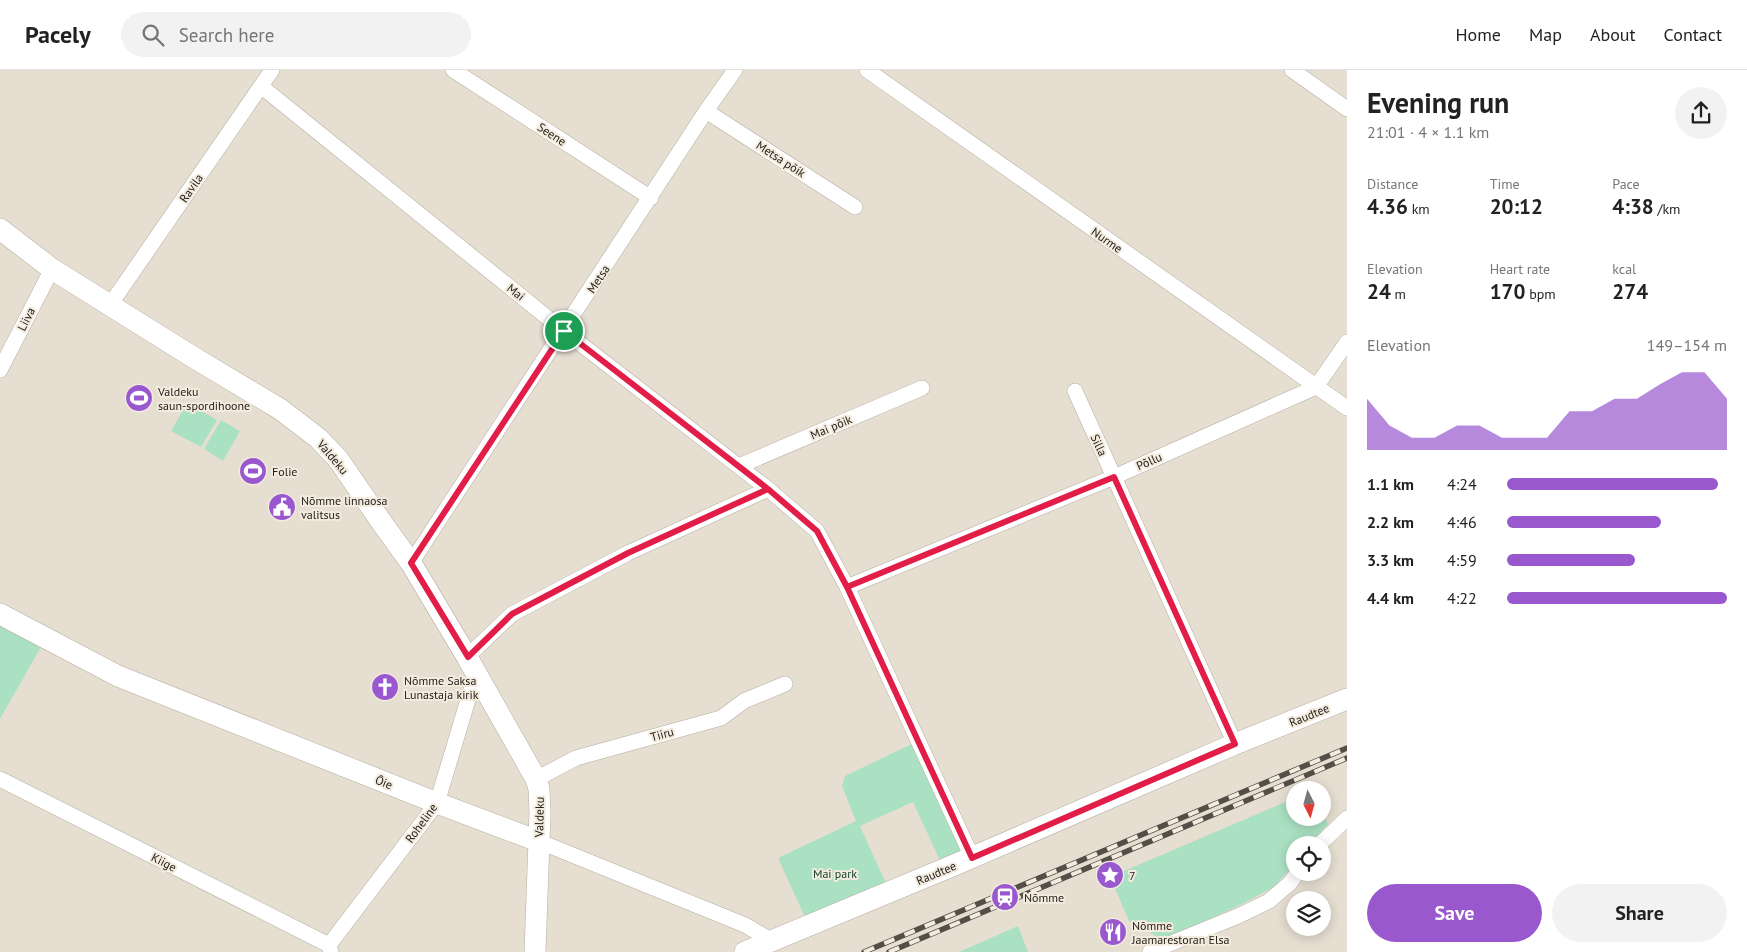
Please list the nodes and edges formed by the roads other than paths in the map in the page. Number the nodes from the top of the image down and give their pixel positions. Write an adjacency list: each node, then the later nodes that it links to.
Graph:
1 (272, 70): 6 (street, Ravila)
2 (453, 70): 9 (street, Seene)
3 (735, 70): 8 (street, Metsa)
4 (867, 70): 18 (street, Nurme)
5 (1292, 70): 7 (street)
6 (262, 87): 13 (street, Ravila); 14 (street, Mai)
7 (1347, 109)
8 (706, 111): 9 (street, Metsa); 10 (street, Metsa põik)
9 (651, 198): 14 (street, Metsa)
10 (855, 207)
11 (0, 229): 12 (street, Valdeku)
12 (52, 269): 13 (street, Valdeku); 16 (street, Liiva)
13 (110, 305): 24 (street, Valdeku)
14 (564, 331): 21 (street, Mai); 24 (street, Metsa)
15 (1347, 342): 18 (street)
16 (0, 370)
17 (922, 388): 21 (street, Mai põik)
18 (1316, 388): 20 (street, Nurme); 22 (street, Põllu)
19 (1075, 391): 22 (street, Silla)
20 (1347, 408)
21 (739, 466): 23 (street, Mai)
22 (1114, 477): 25 (street, Põllu); 30 (street, Silla)
23 (768, 489): 25 (street, Mai); 27 (street, Roheline)
24 (411, 563): 27 (street, Valdeku)
25 (847, 587): 37 (street, Mai)
26 (0, 614): 33 (street, Õie)
27 (472, 665): 32 (street, Valdeku); 33 (street, Roheline)
28 (785, 684): 32 (street, Tiiru)
29 (1347, 698): 30 (street, Raudtee)
30 (1235, 744): 37 (street, Raudtee)
31 (0, 779): 40 (street, Kiige)
32 (536, 780): 36 (street, Valdeku)
33 (437, 803): 36 (street, Õie); 40 (street, Roheline)
34 (1347, 818): 35 (street)
35 (1328, 836)
36 (538, 840): 39 (street, Õie); 41 (street, Valdeku)
37 (972, 858): 39 (street, Raudtee)
38 (1291, 881): 43 (street)
39 (772, 941): 42 (street, Raudtee)
40 (330, 948)
41 (535, 952)
42 (745, 952)
43 (1150, 952)

